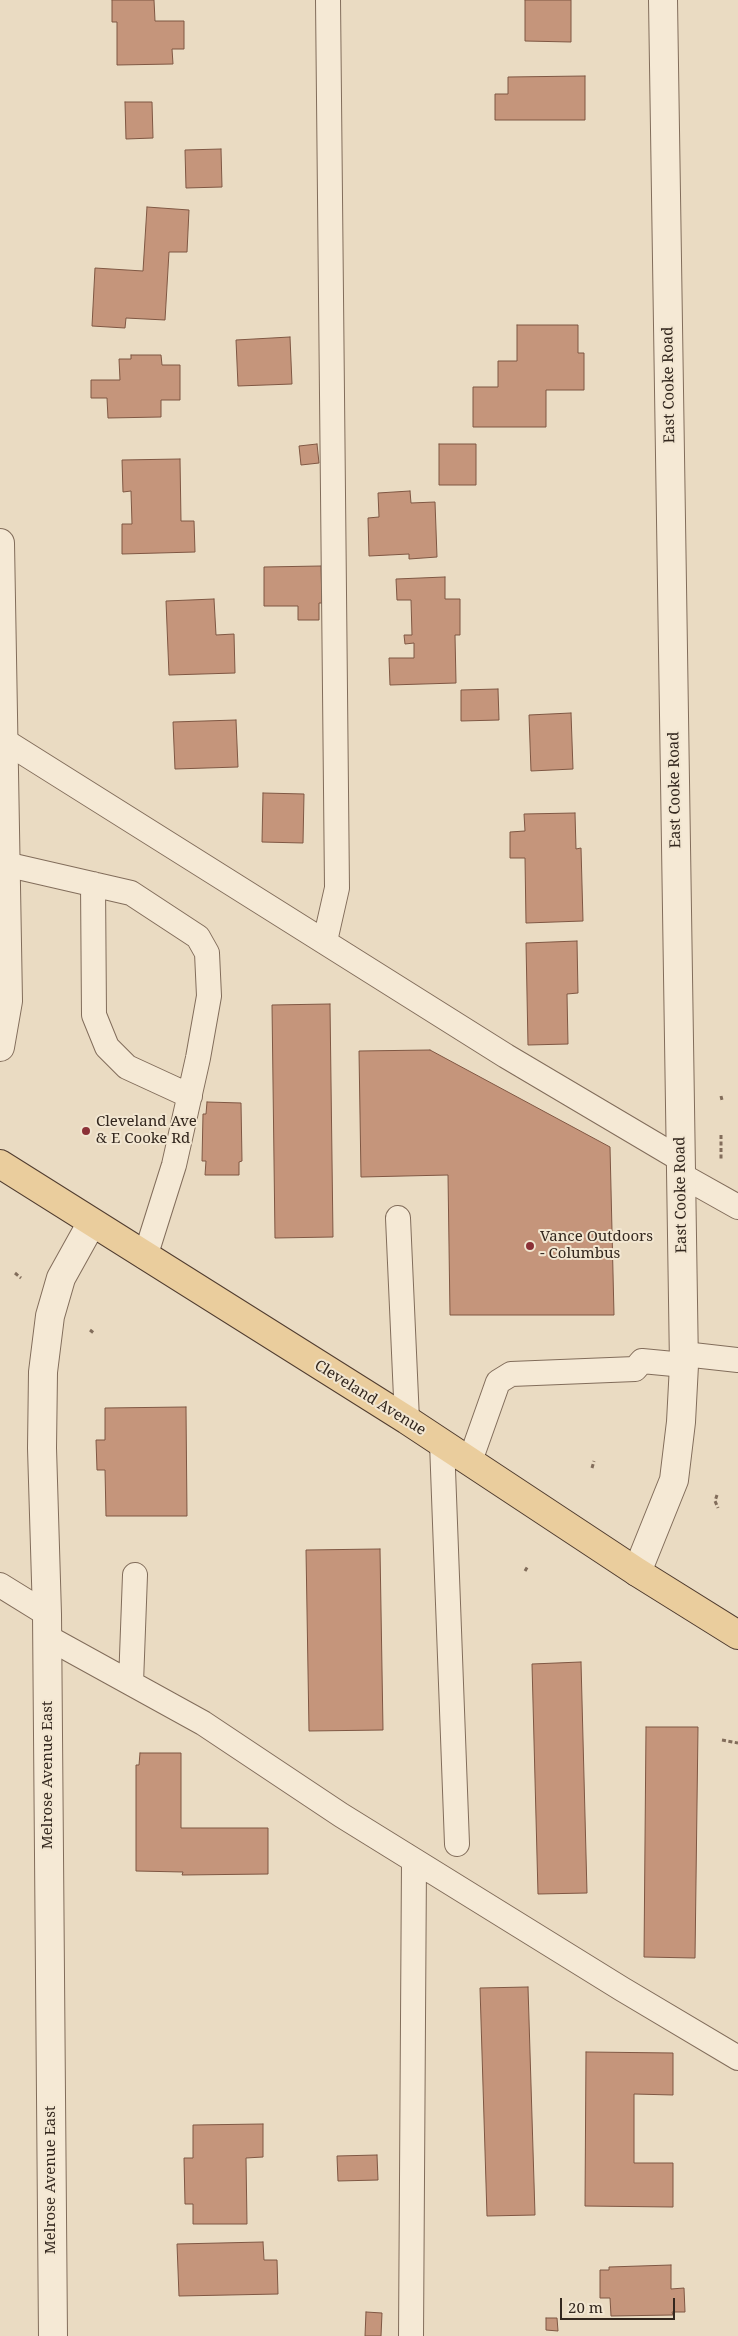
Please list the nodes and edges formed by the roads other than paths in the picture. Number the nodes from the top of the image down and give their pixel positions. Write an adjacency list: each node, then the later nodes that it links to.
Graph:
1 (328, 0): 7 (lane)
2 (662, 0): 11 (street, East Cooke Road)
3 (0, 543): 4 (street)
4 (1, 739): 5 (street); 7 (lane)
5 (5, 864): 6 (lane); 8 (street)
6 (93, 884): 9 (lane); 9 (lane)
7 (325, 941): 11 (lane)
8 (0, 1048)
9 (190, 1096): 15 (lane)
10 (0, 1164): 14 (main road, Cleveland Avenue)
11 (681, 1167): 12 (lane); 16 (street, East Cooke Road)
12 (738, 1207)
13 (398, 1218): 18 (lane)
14 (91, 1224): 15 (main road, Cleveland Avenue); 24 (street, Melrose Avenue East)
15 (145, 1257): 18 (main road, Cleveland Avenue)
16 (684, 1359): 17 (lane); 20 (lane); 21 (street, East Cooke Road)
17 (738, 1360)
18 (407, 1420): 19 (main road, Cleveland Avenue)
19 (442, 1443): 20 (main road, Cleveland Avenue); 27 (lane)
20 (470, 1461): 21 (main road, Cleveland Avenue)
21 (637, 1572): 25 (main road, Cleveland Avenue)
22 (135, 1575): 26 (lane)
23 (0, 1585): 24 (lane)
24 (47, 1626): 26 (lane); 30 (street, Melrose Avenue East)
25 (738, 1635)
26 (130, 1683): 28 (lane)
27 (458, 1844)
28 (414, 1861): 29 (lane); 31 (lane)
29 (738, 2058)
30 (53, 2336)
31 (411, 2336)

